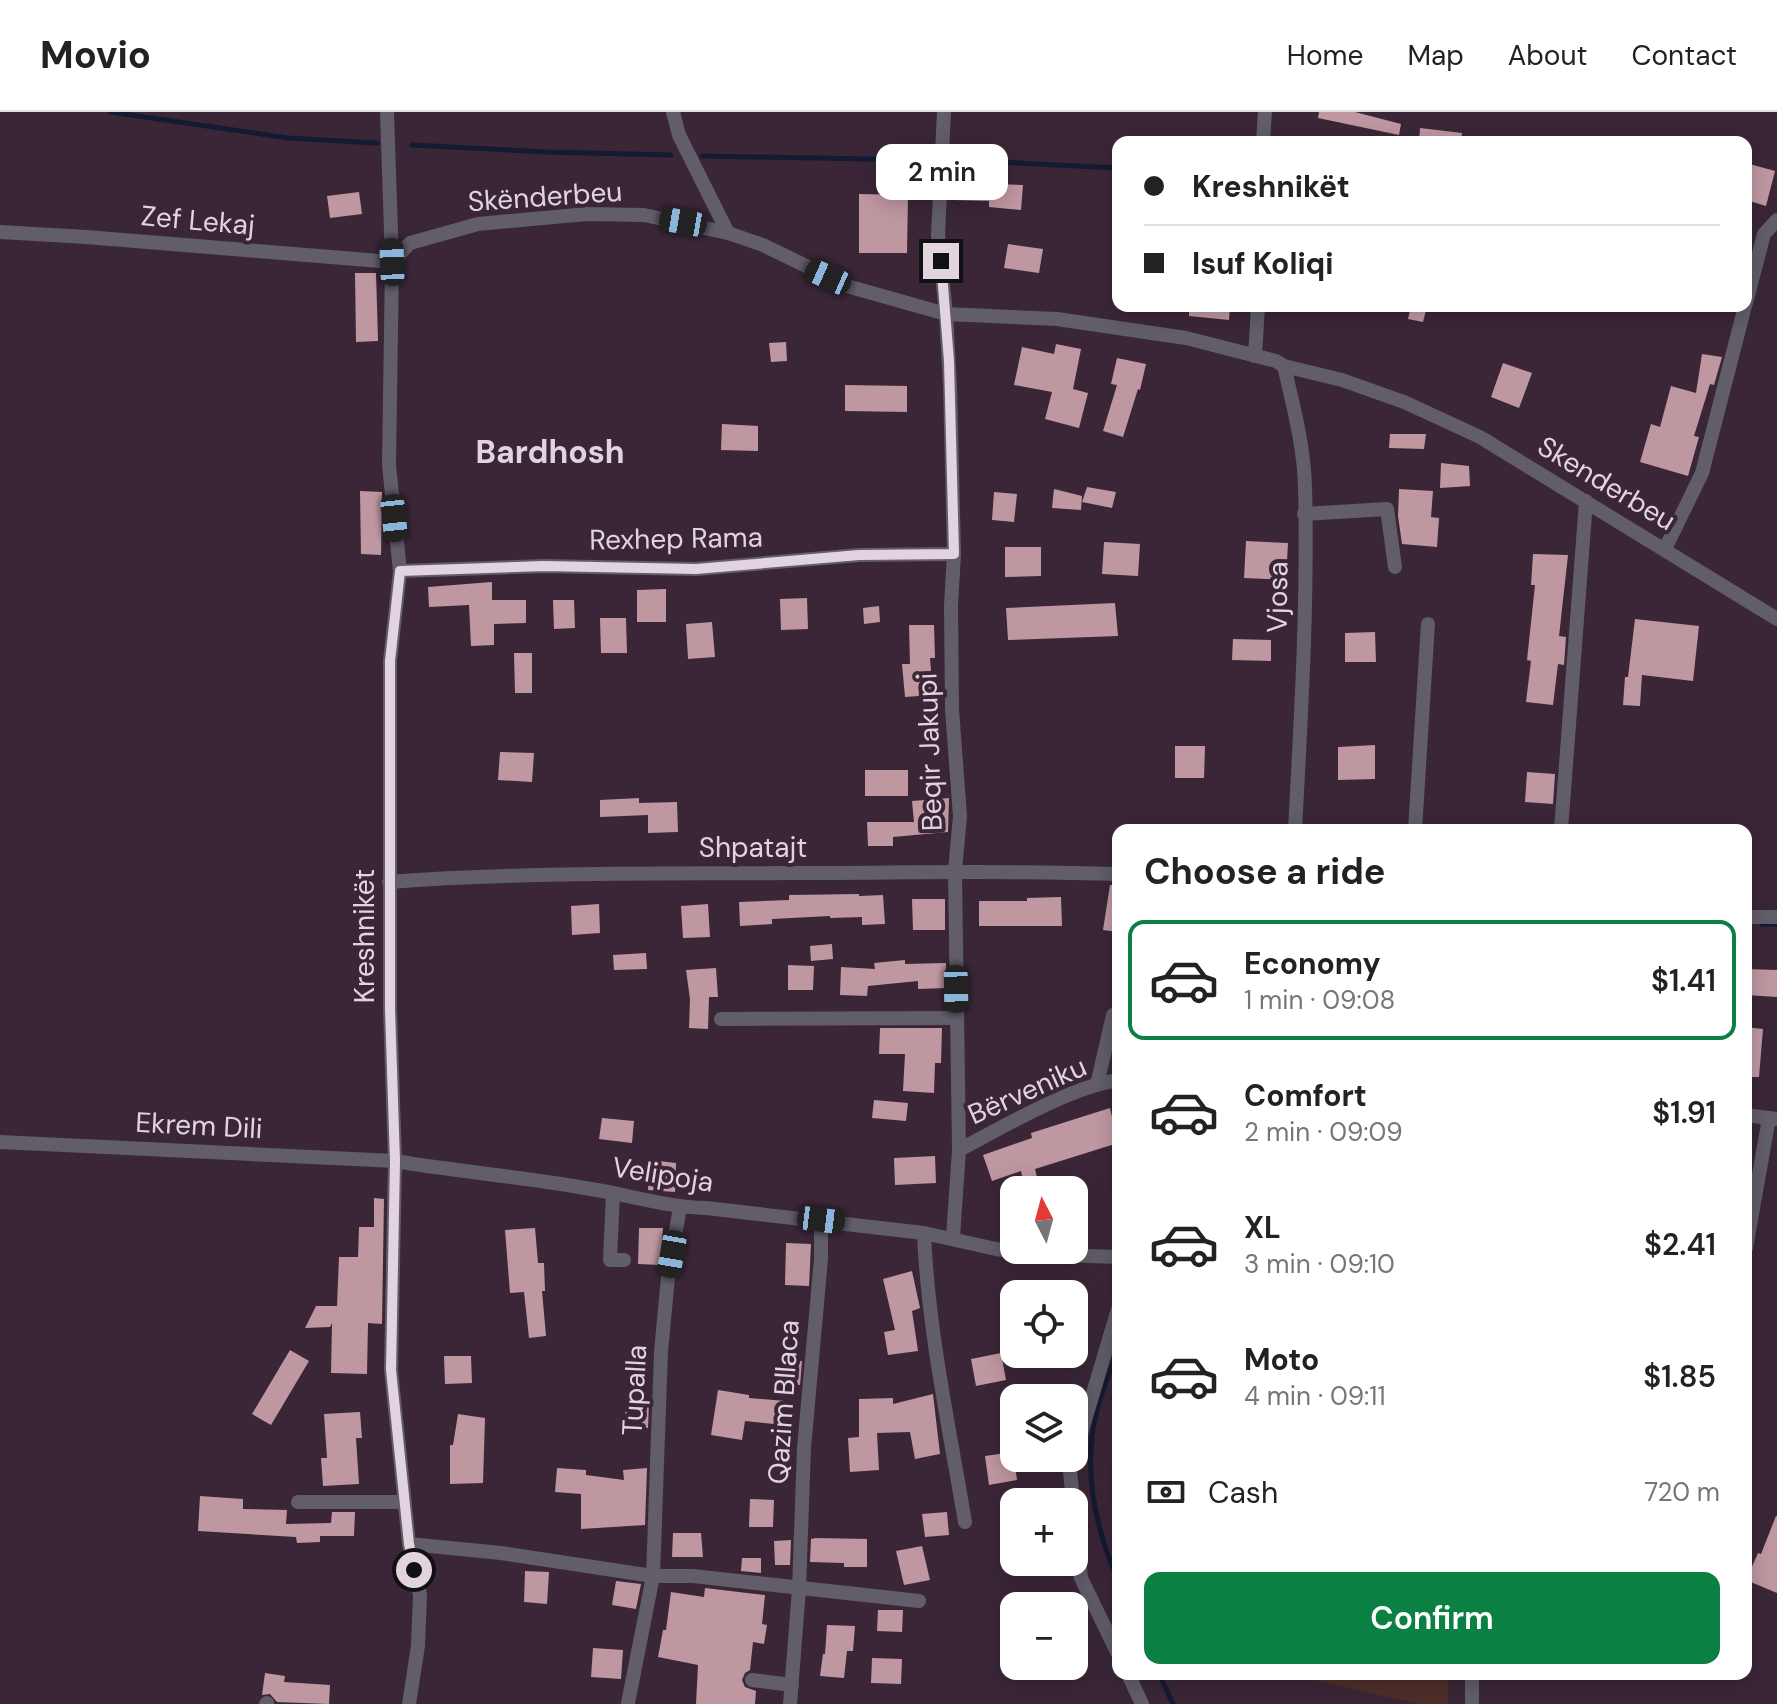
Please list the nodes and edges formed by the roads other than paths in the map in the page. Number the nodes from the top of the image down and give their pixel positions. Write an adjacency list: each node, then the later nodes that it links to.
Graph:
1 (387, 112): 9 (street, Kreshnikët)
2 (673, 112): 8 (street)
3 (944, 112): 13 (street, Beqir Jakupi)
4 (1265, 112): 5 (street)
5 (1263, 136)
6 (1777, 220): 10 (street)
7 (0, 232): 9 (street, Zef Lekaj)
8 (728, 233): 9 (street, Skënderbeu); 13 (street, Skënderbeu)
9 (392, 262): 22 (street, Kreshnikët)
10 (1752, 281)
11 (1258, 312): 14 (street)
12 (1744, 312): 19 (street)
13 (946, 314): 14 (street, Skënderbeu); 20 (street, Beqir Jakupi)
14 (1255, 356): 15 (street, Skënderbeu)
15 (1284, 366): 16 (street, Skënderbeu); 18 (street, Vjosa)
16 (1404, 402): 17 (street, Skenderbeu)
17 (1586, 501): 19 (street, Skenderbeu); 27 (street)
18 (1304, 514): 21 (street); 25 (street, Vjosa)
19 (1665, 549): 23 (street, Skenderbeu)
20 (954, 554): 22 (street, Rexhep Rama); 28 (street, Beqir Jakupi)
21 (1395, 567)
22 (400, 571): 30 (street, Kreshnikët)
23 (1777, 619)
24 (1428, 624): 26 (street)
25 (1295, 824)
26 (1415, 824)
27 (1561, 824)
28 (955, 871): 29 (street, Shpatajt); 30 (street, Shpatajt); 33 (street, Beqir Jakupi)
29 (1112, 874)
30 (389, 882): 42 (street, Kreshnikët)
31 (1752, 917): 32 (street)
32 (1777, 917)
33 (957, 1018): 34 (street); 41 (street, Beqir Jakupi)
34 (721, 1019)
35 (1112, 1019): 37 (street)
36 (1112, 1081): 37 (street, Bërveniku)
37 (1097, 1085): 41 (street, Bërveniku)
38 (1752, 1116): 39 (street)
39 (1773, 1119): 45 (street)
40 (0, 1142): 42 (street, Ekrem Dili)
41 (959, 1150): 48 (street, Beqir Jakupi)
42 (395, 1161): 43 (street, Velipoja); 54 (street, Kreshnikët)
43 (613, 1193): 44 (street, Velipoja); 50 (street)
44 (680, 1207): 46 (street, Velipoja); 57 (street, Tupalla)
45 (1752, 1219)
46 (821, 1220): 47 (street, Velipoja); 59 (street, Qazim Bllaca)
47 (924, 1233): 48 (street, Velipoja); 55 (street)
48 (953, 1237): 49 (street, Velipoja)
49 (1112, 1257)
50 (624, 1260)
51 (1112, 1329): 52 (street)
52 (1072, 1488)
53 (298, 1502): 54 (street)
54 (404, 1502): 56 (street, Kreshnikët)
55 (965, 1522)
56 (409, 1544): 57 (street); 67 (street, Kreshnikët)
57 (653, 1576): 59 (street); 66 (street)
58 (1081, 1576): 61 (street)
59 (799, 1589): 60 (street); 65 (street, Qazim Bllaca)
60 (919, 1601)
61 (1112, 1642)
62 (752, 1680): 65 (street)
63 (1131, 1680): 69 (street)
64 (1472, 1680): 70 (street)
65 (792, 1685): 68 (street, Qazim Bllaca)
66 (628, 1703)
67 (409, 1704)
68 (790, 1704)
69 (1142, 1704)
70 (1472, 1704)

